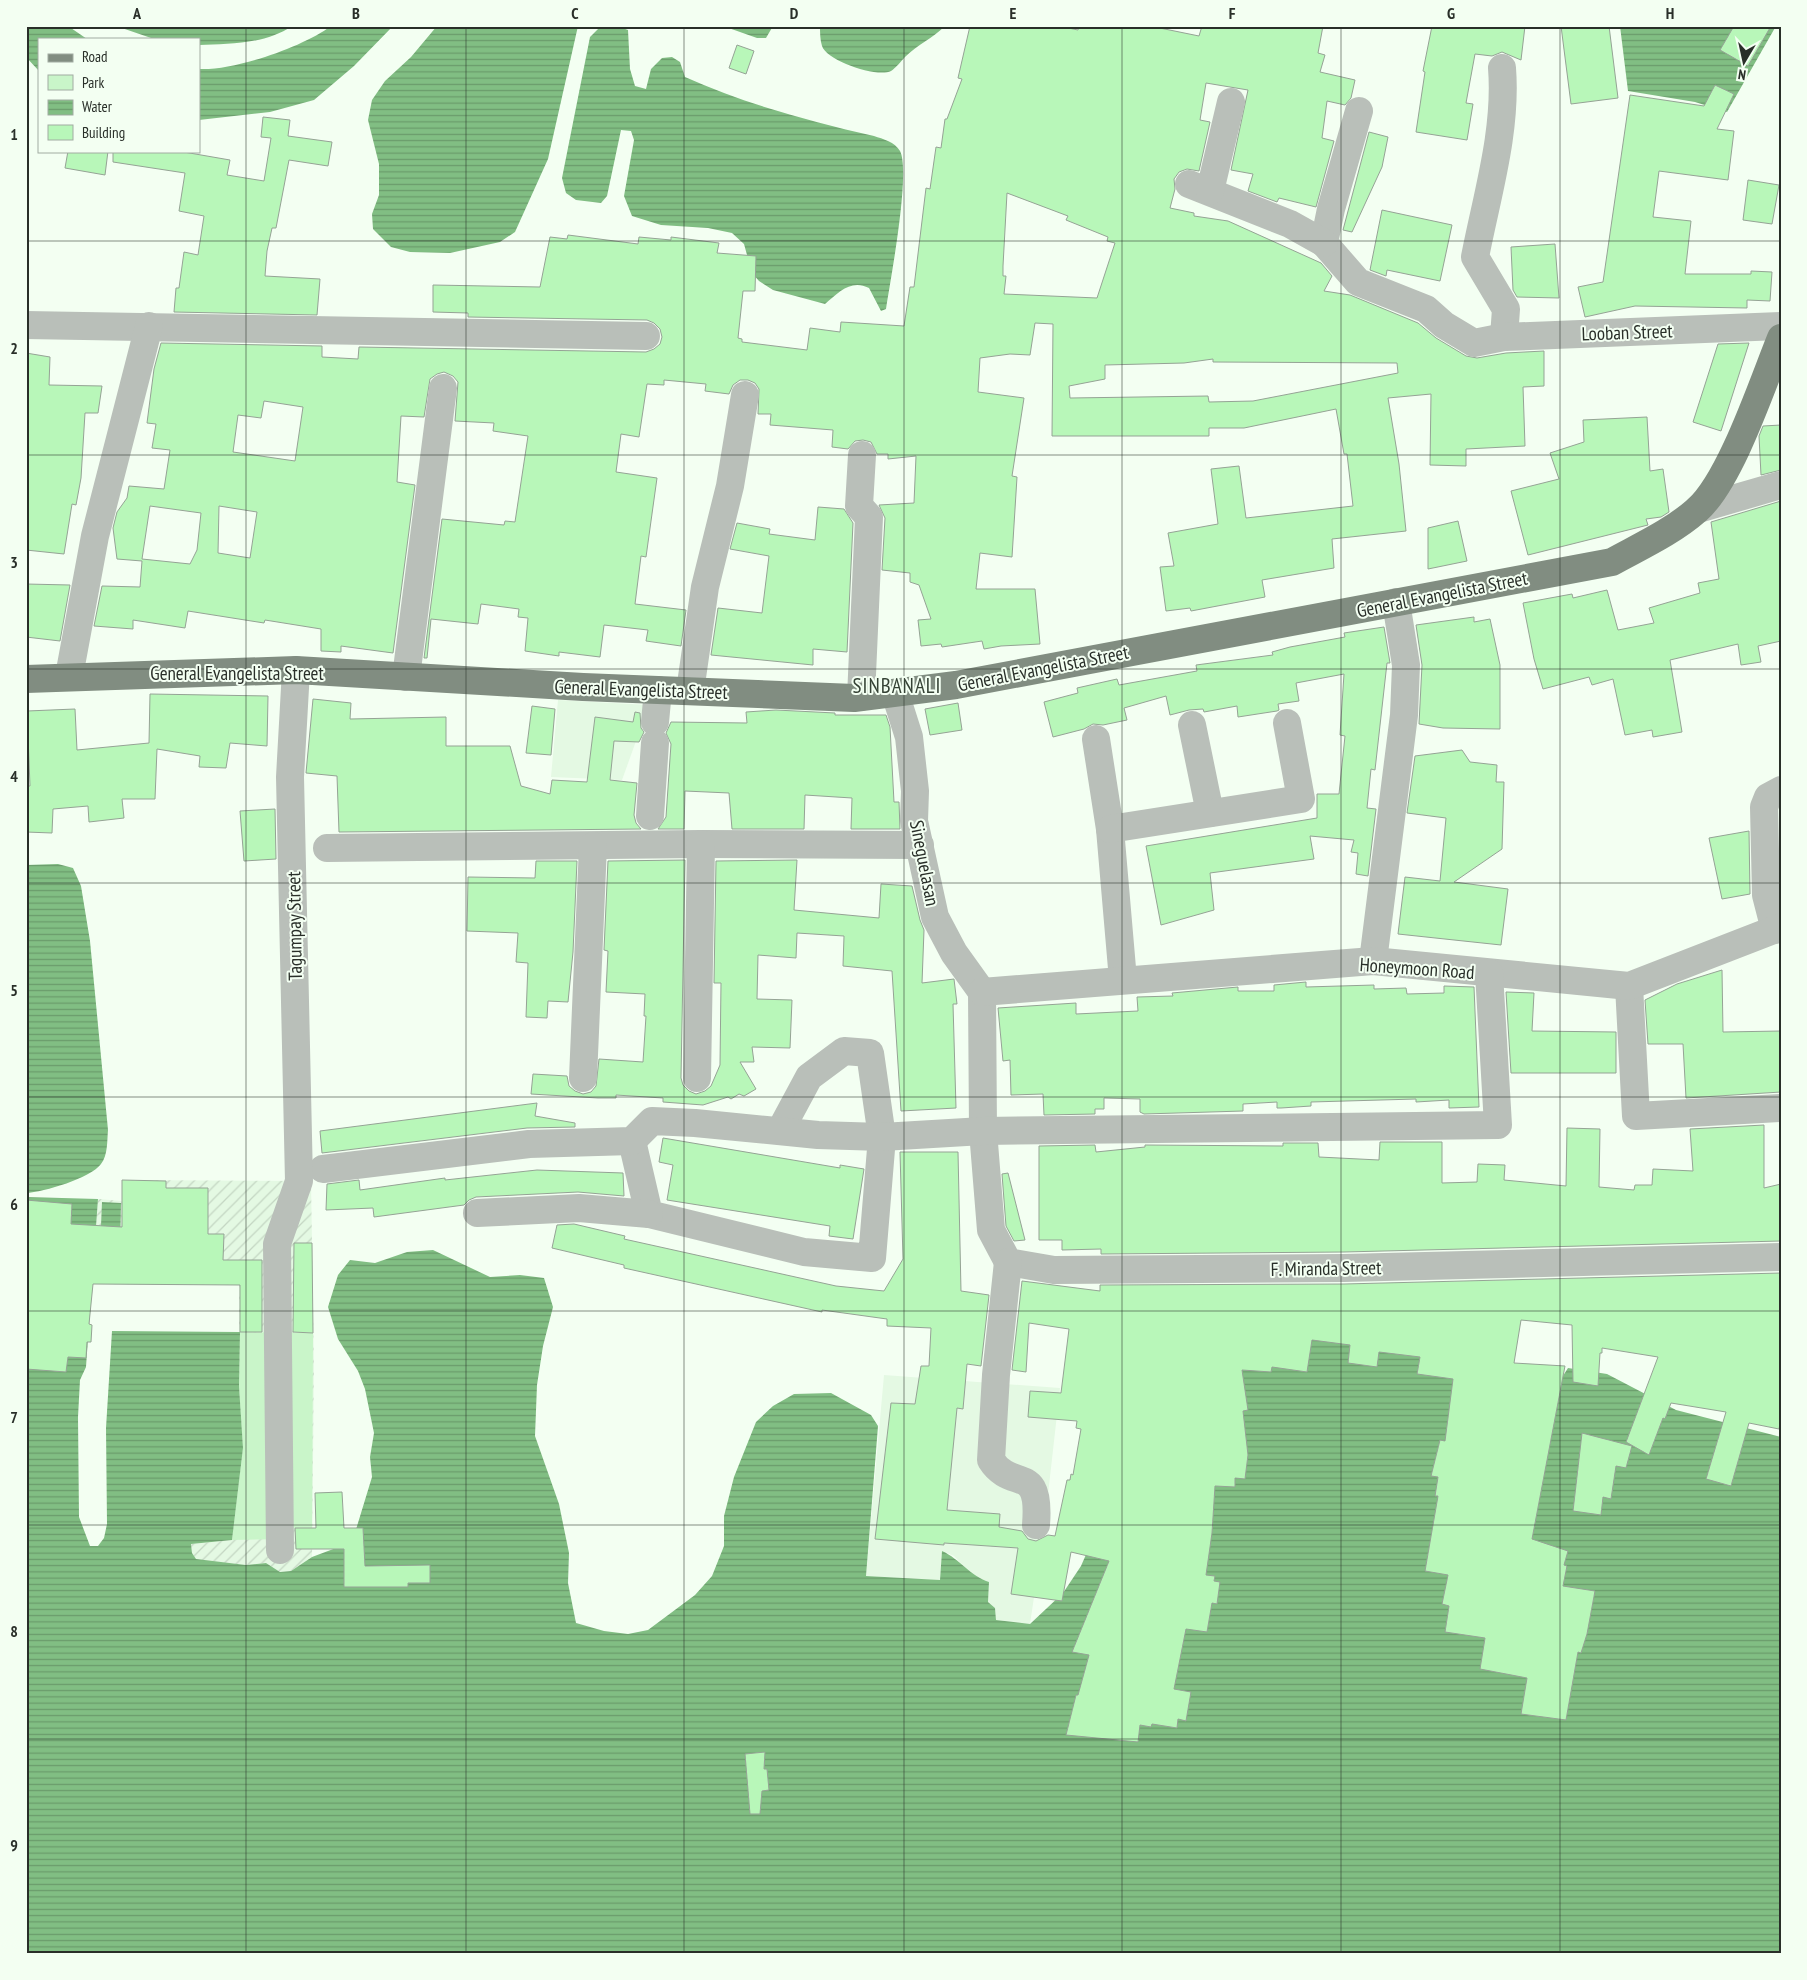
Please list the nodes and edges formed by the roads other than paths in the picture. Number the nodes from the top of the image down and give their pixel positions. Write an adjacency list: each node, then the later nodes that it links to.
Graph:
1 (1502, 68): 9 (street)
2 (1231, 102): 4 (street)
3 (1359, 111): 4 (street)
4 (1324, 243): 9 (street, Looban Street)
5 (26, 325): 6 (street)
6 (149, 326): 8 (street); 18 (street)
7 (1781, 326): 9 (street, Looban Street)
8 (646, 336)
9 (1504, 337)
10 (1781, 338): 15 (main road, General Evangelista Street)
11 (443, 388): 19 (street)
12 (745, 395): 22 (street)
13 (862, 455): 24 (street)
14 (1781, 485): 15 (street)
15 (1698, 509): 16 (main road, General Evangelista Street)
16 (1396, 602): 23 (main road, General Evangelista Street); 37 (street)
17 (296, 670): 18 (main road, General Evangelista Street); 19 (main road, General Evangelista Street); 55 (street, Tagumpay Street)
18 (69, 676): 20 (main road, General Evangelista Street)
19 (406, 677): 21 (main road, General Evangelista Street)
20 (26, 679)
21 (658, 690): 22 (main road, General Evangelista Street); 30 (street)
22 (690, 691): 24 (main road, General Evangelista Street)
23 (895, 693): 24 (main road, General Evangelista Street); 33 (street, Sineguelasan)
24 (861, 697)
25 (1287, 723): 29 (street)
26 (1192, 725): 29 (street)
27 (1096, 739): 31 (street)
28 (1781, 790): 36 (street)
29 (1210, 813): 31 (street)
30 (650, 816)
31 (1110, 829): 39 (street)
32 (701, 844): 33 (street); 34 (street); 43 (street)
33 (920, 845): 41 (street, Sineguelasan)
34 (594, 846): 35 (street); 42 (street)
35 (327, 848)
36 (1778, 929): 40 (street, Honeymoon Road)
37 (1373, 961): 38 (street, Honeymoon Road); 39 (street, Honeymoon Road)
38 (1489, 973): 40 (street, Honeymoon Road); 46 (street)
39 (1123, 980): 41 (street, Honeymoon Road)
40 (1629, 986): 44 (street)
41 (982, 992): 46 (street)
42 (583, 1078)
43 (697, 1078)
44 (1781, 1108)
45 (780, 1131): 47 (street); 47 (street); 48 (street)
46 (982, 1131): 47 (street); 53 (street)
47 (882, 1136): 51 (street)
48 (632, 1141): 49 (street); 51 (street)
49 (323, 1169)
50 (477, 1213): 51 (street)
51 (649, 1214)
52 (1781, 1258): 53 (street, F. Miranda Street)
53 (1008, 1262): 54 (street)
54 (1036, 1525)
55 (280, 1550)

